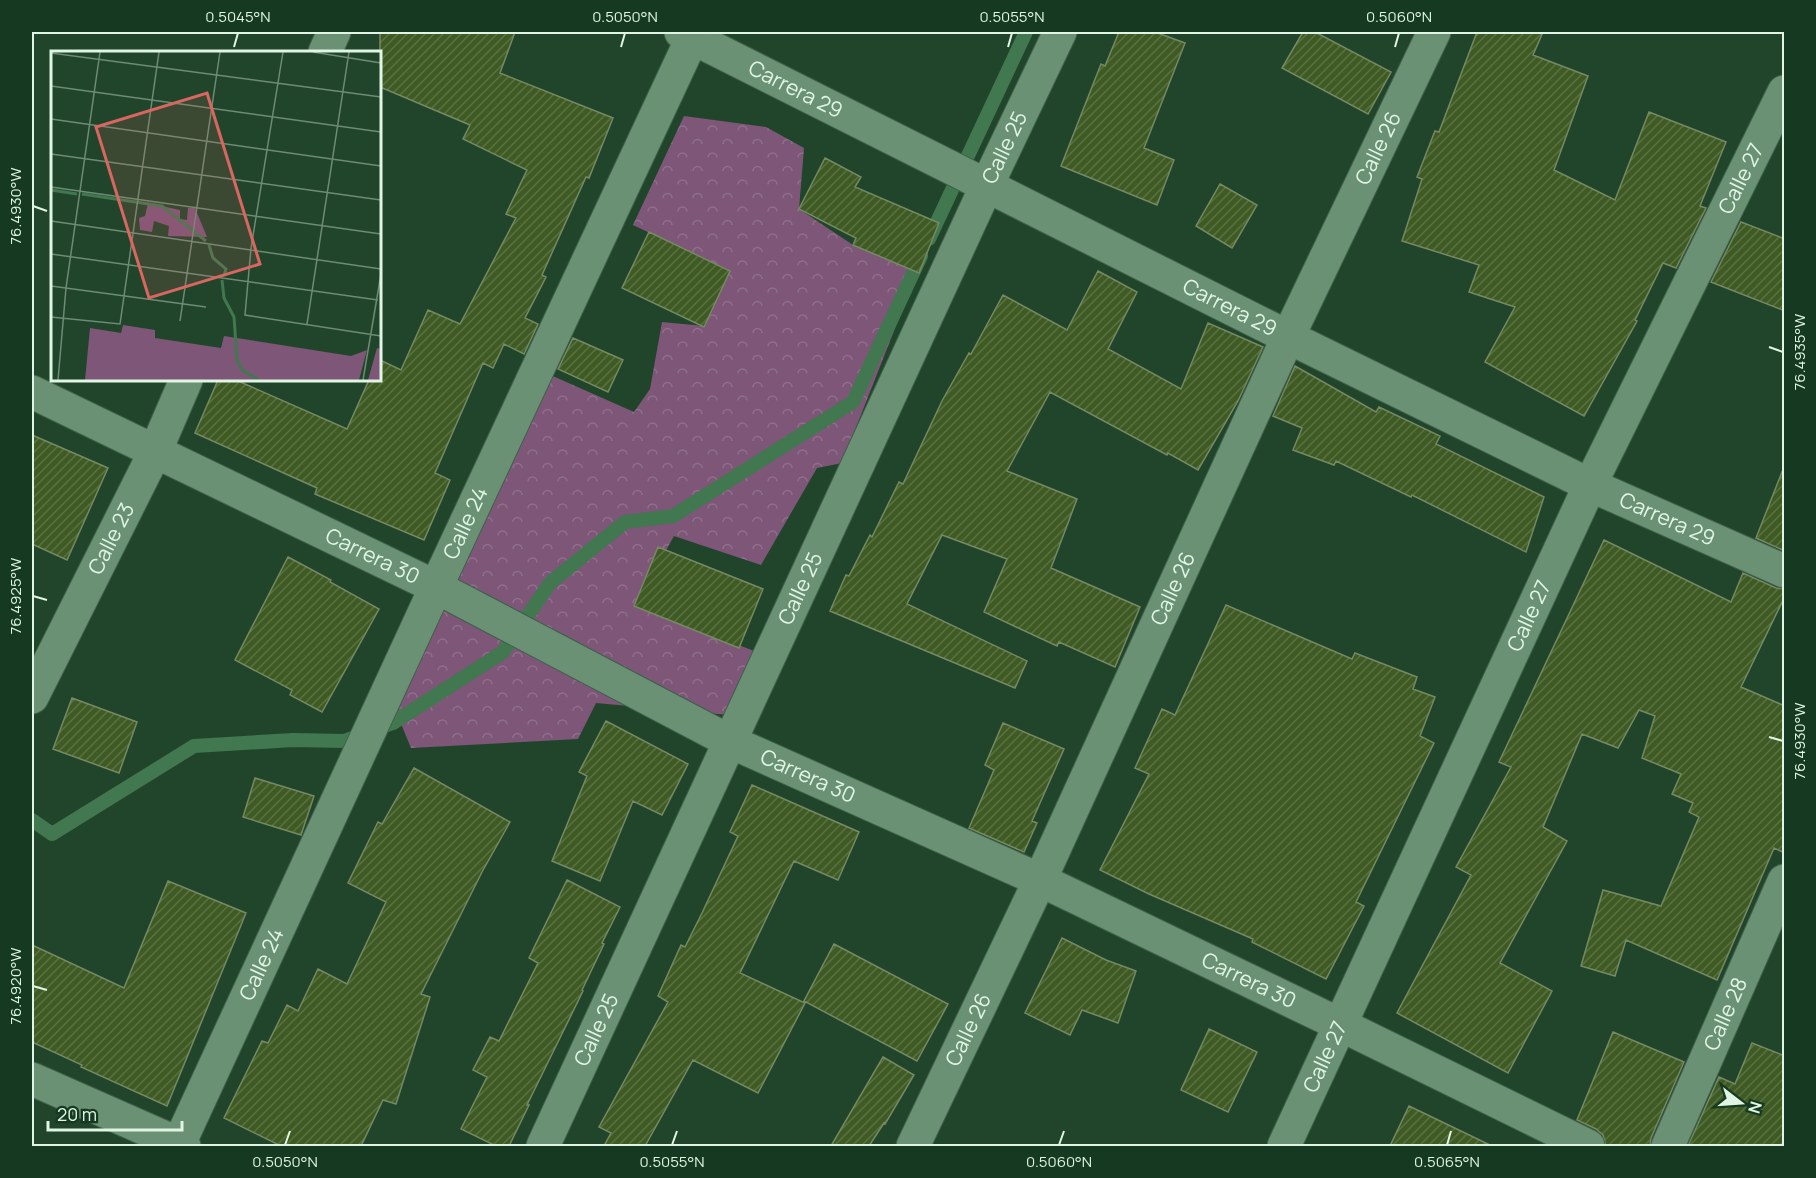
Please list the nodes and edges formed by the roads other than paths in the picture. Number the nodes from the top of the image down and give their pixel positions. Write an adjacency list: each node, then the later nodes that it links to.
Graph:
1 (334, 32): 5 (street)
2 (1060, 32): 7 (street, Calle 25)
3 (1434, 32): 8 (street, Calle 26)
4 (690, 33): 7 (street, Carrera 29); 14 (street, Calle 24)
5 (325, 51)
6 (1785, 92): 12 (street, Calle 27)
7 (987, 185): 8 (street, Carrera 29); 16 (street, Calle 25)
8 (1288, 338): 12 (street, Carrera 29); 17 (street, Calle 26)
9 (186, 381): 11 (street, Calle 23)
10 (32, 392): 11 (street, Carrera 30)
11 (155, 452): 14 (street, Carrera 30); 15 (street, Calle 23)
12 (1590, 485): 13 (street, Carrera 29); 19 (street, Calle 27)
13 (1785, 571)
14 (436, 587): 16 (street, Carrera 30); 21 (street, Calle 24)
15 (32, 697)
16 (731, 741): 17 (street, Carrera 30); 22 (street, Calle 25)
17 (1040, 880): 19 (street, Carrera 30); 23 (street, Calle 26)
18 (1785, 881): 26 (street, Calle 28)
19 (1341, 1025): 24 (street, Calle 27); 25 (street, Carrera 30)
20 (32, 1079): 21 (street)
21 (180, 1146)
22 (543, 1146)
23 (913, 1146)
24 (1284, 1146)
25 (1588, 1146)
26 (1668, 1146)

